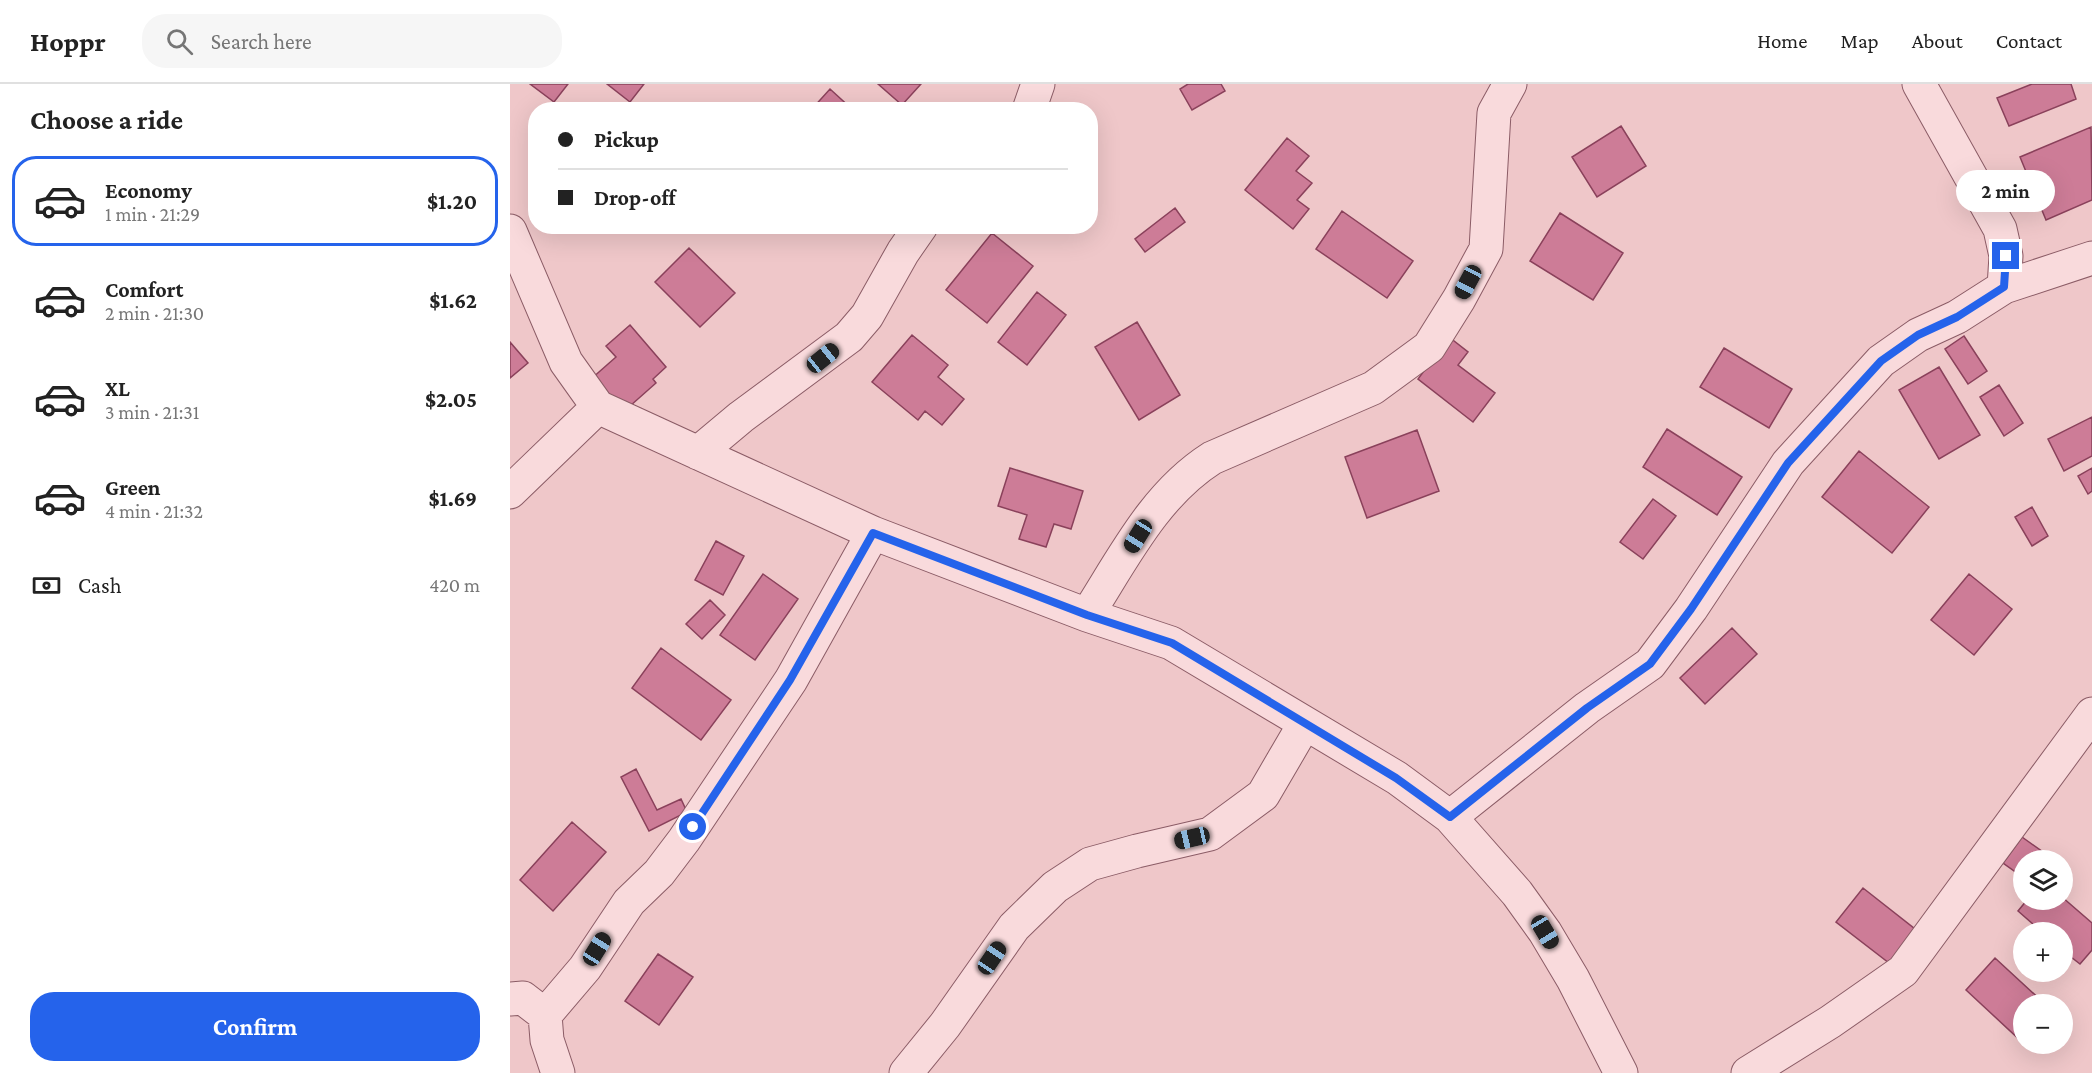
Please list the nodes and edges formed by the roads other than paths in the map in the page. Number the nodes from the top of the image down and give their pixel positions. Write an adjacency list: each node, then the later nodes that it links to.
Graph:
1 (1038, 84): 4 (street)
2 (1510, 84): 13 (street)
3 (1919, 84): 8 (street)
4 (1032, 102)
5 (915, 234): 10 (street)
6 (513, 249): 9 (street)
7 (2092, 258): 8 (street)
8 (2004, 287): 16 (street)
9 (598, 407): 10 (street); 11 (street)
10 (698, 453): 12 (street)
11 (510, 492)
12 (873, 533): 13 (street); 18 (street)
13 (1087, 615): 15 (street)
14 (2092, 714): 22 (street)
15 (1305, 723): 16 (street); 20 (street)
16 (1450, 817): 21 (street)
17 (510, 999): 18 (street)
18 (546, 1015): 19 (street)
19 (558, 1073)
20 (906, 1073)
21 (1621, 1073)
22 (1749, 1073)

